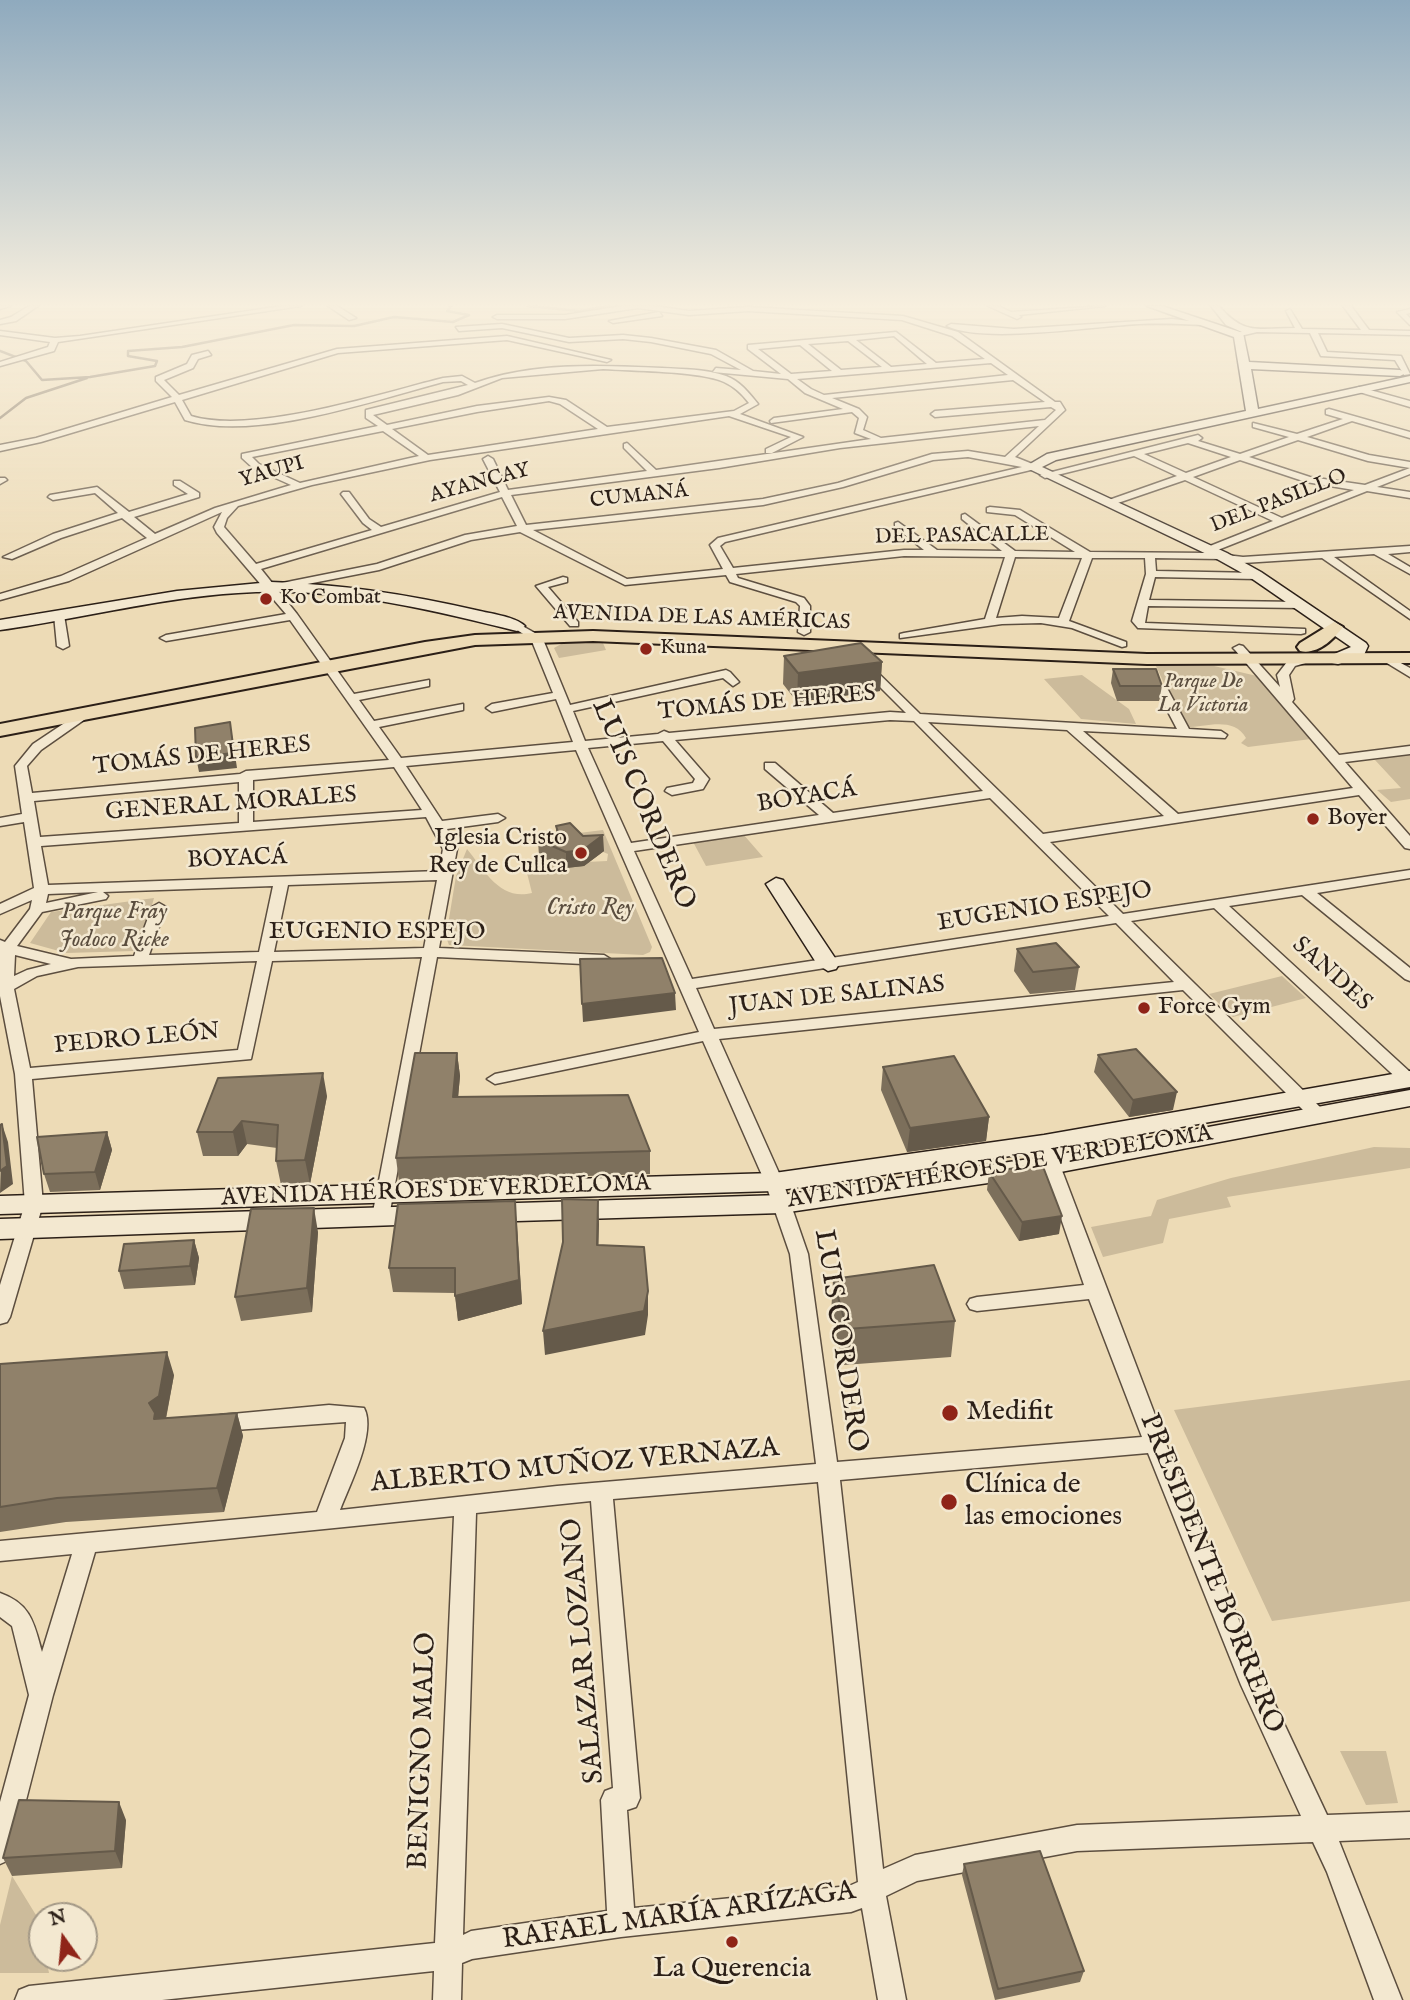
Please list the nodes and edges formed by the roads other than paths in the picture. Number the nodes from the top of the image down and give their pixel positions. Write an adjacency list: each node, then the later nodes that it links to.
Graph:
1 (173, 399): 27 (street)
2 (178, 399): 3 (street)
3 (360, 399)
4 (423, 399): 21 (street)
5 (545, 399): 21 (street)
6 (550, 399): 22 (street)
7 (750, 399): 15 (street)
8 (830, 399): 13 (street)
9 (1050, 399): 12 (street)
10 (1250, 399): 17 (street)
11 (1322, 399): 17 (street)
12 (1057, 404): 16 (street); 20 (street)
13 (853, 410): 19 (street); 25 (street)
14 (1329, 412): 18 (street)
15 (733, 414): 22 (street, YAUPI); 31 (street)
16 (934, 414)
17 (1254, 418): 24 (street); 36 (street)
18 (1350, 419): 23 (street); 24 (street)
19 (774, 421)
20 (1047, 422): 25 (street, AYANCAY); 34 (street)
21 (387, 428): 30 (street); 41 (street)
22 (607, 430): 30 (street, YAUPI)
23 (1410, 435)
24 (1300, 438): 32 (street); 35 (street)
25 (884, 439): 28 (street); 31 (street, AYANCAY)
26 (627, 446): 38 (street)
27 (0, 448)
28 (968, 454): 34 (street, CUMANÁ); 54 (street, CUMANÁ)
29 (1138, 454): 32 (street); 36 (street); 39 (street)
30 (427, 457): 41 (street, YAUPI)
31 (758, 458): 38 (street, AYANCAY)
32 (1242, 458): 39 (street); 42 (street)
33 (488, 459): 45 (street)
34 (1010, 460): 36 (street, CUMANÁ)
35 (1410, 464)
36 (1038, 471): 48 (street); 68 (street)
37 (1410, 471): 42 (street, DEL PASILLO)
38 (655, 474): 45 (street, AYANCAY)
39 (1188, 478): 48 (street); 52 (street)
40 (177, 483): 50 (street)
41 (298, 485): 44 (street, YAUPI)
42 (1363, 490): 46 (street, DEL PASILLO); 52 (street, DEL PASILLO)
43 (346, 494): 55 (street)
44 (262, 495): 56 (street, YAUPI); 66 (street)
45 (507, 495): 54 (street); 55 (street, AYANCAY)
46 (1410, 495)
47 (54, 497): 50 (street)
48 (1109, 503): 61 (street)
49 (990, 510): 63 (street)
50 (125, 515): 56 (street); 65 (street)
51 (965, 517): 60 (street)
52 (1283, 522): 61 (street, DEL PASILLO)
53 (898, 525): 59 (street)
54 (523, 529): 68 (street, DEL PASACALLE); 73 (street, CUMANÁ)
55 (381, 531): 66 (street, AYANCAY)
56 (152, 537): 74 (street, YAUPI)
57 (1410, 548): 58 (street, DEL PASACALLE)
58 (1376, 551): 62 (street, DEL PASACALLE); 67 (street)
59 (933, 552): 60 (street, DEL PASACALLE); 68 (street, DEL PASACALLE)
60 (1011, 553): 63 (street, DEL PASACALLE); 81 (street)
61 (1215, 553): 62 (street, DEL PASACALLE); 64 (street, DEL PASACALLE); 70 (street)
62 (1323, 554): 80 (street)
63 (1088, 555): 64 (street, DEL PASACALLE); 82 (street)
64 (1150, 556): 69 (street)
65 (8, 557)
66 (257, 567): 73 (street)
67 (1410, 571)
68 (728, 573): 87 (street)
69 (1151, 574): 70 (street); 76 (street)
70 (1257, 576): 77 (street)
71 (563, 580): 83 (street)
72 (0, 584): 74 (street)
73 (273, 587): 78 (street); 79 (street); 85 (street)
74 (19, 593): 75 (street, YAUPI)
75 (0, 597)
76 (1143, 603): 77 (street); 95 (street)
77 (1301, 606): 86 (street)
78 (59, 615): 84 (street); 94 (street)
79 (292, 616): 90 (street); 101 (street)
80 (1410, 616)
81 (990, 621): 82 (street); 88 (street)
82 (1063, 622): 91 (street)
83 (574, 624): 85 (main road, AVENIDA DE LAS AMÉRICAS); 87 (main road, AVENIDA DE LAS AMÉRICAS)
84 (0, 625)
85 (517, 626): 89 (street); 101 (main road, AVENIDA DE LAS AMÉRICAS)
86 (1334, 626): 95 (main road); 96 (street)
87 (804, 632): 88 (main road, AVENIDA DE LAS AMÉRICAS)
88 (904, 636): 91 (main road, AVENIDA DE LAS AMÉRICAS)
89 (536, 637): 92 (main road, AVENIDA DE LAS AMÉRICAS); 101 (main road, AVENIDA DE LAS AMÉRICAS); 108 (street, LUIS CORDERO)
90 (166, 638)
91 (1122, 644): 97 (main road, AVENIDA DE LAS AMÉRICAS)
92 (845, 645): 97 (main road, AVENIDA DE LAS AMÉRICAS); 112 (street)
93 (1410, 645): 96 (main road, AVENIDA DE LAS AMÉRICAS)
94 (63, 646)
95 (1304, 646): 96 (main road, AVENIDA DE LAS AMÉRICAS); 97 (main road, AVENIDA DE LAS AMÉRICAS); 100 (main road, AVENIDA DE LAS AMÉRICAS); 107 (street)
96 (1360, 646): 100 (street)
97 (1245, 655): 107 (street)
98 (1410, 657): 99 (main road, AVENIDA DE LAS AMÉRICAS)
99 (1387, 658): 100 (main road, AVENIDA DE LAS AMÉRICAS); 102 (street)
100 (1338, 659)
101 (325, 661): 106 (street); 111 (main road, AVENIDA DE LAS AMÉRICAS); 113 (main road, AVENIDA DE LAS AMÉRICAS)
102 (1410, 673)
103 (733, 682): 108 (street)
104 (425, 683): 106 (street)
105 (1163, 691): 117 (street)
106 (351, 698): 114 (street)
107 (1288, 701): 122 (street)
108 (563, 702): 110 (street); 120 (street, LUIS CORDERO)
109 (459, 707): 114 (street)
110 (492, 708)
111 (88, 712): 116 (main road, AVENIDA DE LAS AMÉRICAS); 129 (street)
112 (913, 716): 115 (street, TOMÁS DE HERES); 118 (street, TOMÁS DE HERES); 128 (street)
113 (0, 718)
114 (371, 725): 123 (street)
115 (1070, 726): 117 (street, TOMÁS DE HERES); 133 (street)
116 (0, 730)
117 (1185, 733): 119 (street, TOMÁS DE HERES)
118 (664, 735): 120 (street, TOMÁS DE HERES); 127 (street)
119 (1221, 735)
120 (580, 744): 123 (street, TOMÁS DE HERES); 140 (street, LUIS CORDERO)
121 (1410, 750): 122 (street)
122 (1338, 759): 126 (street)
123 (397, 761): 125 (street, TOMÁS DE HERES); 134 (street)
124 (770, 766): 131 (street)
125 (246, 775): 129 (street, TOMÁS DE HERES); 136 (street)
126 (1364, 790): 133 (street); 139 (street)
127 (672, 791)
128 (994, 793): 131 (street, BOYACÁ); 137 (street)
129 (25, 799): 130 (street)
130 (27, 817): 135 (street); 138 (street)
131 (829, 817): 140 (street, BOYACÁ)
132 (498, 818): 134 (street, GENERAL MORALES)
133 (1175, 819): 137 (street)
134 (435, 820): 136 (street, GENERAL MORALES); 142 (street)
135 (0, 822)
136 (246, 827): 138 (street, GENERAL MORALES)
137 (1040, 839): 152 (street)
138 (34, 842): 146 (street)
139 (1410, 845)
140 (626, 848): 161 (street, LUIS CORDERO)
141 (1410, 874): 147 (street, EUGENIO ESPEJO)
142 (446, 875): 143 (street, BOYACÁ); 154 (street)
143 (281, 881): 145 (street, BOYACÁ); 155 (street, PEDRO LEÓN)
144 (776, 884): 159 (street)
145 (155, 885): 146 (street, BOYACÁ); 150 (street, BOYACÁ)
146 (42, 890): 150 (street); 151 (street)
147 (1307, 892): 148 (street, EUGENIO ESPEJO); 160 (street)
148 (1219, 905): 152 (street, EUGENIO ESPEJO); 168 (street, SANDES)
149 (159, 907): 156 (street)
150 (37, 909): 153 (street)
151 (0, 910)
152 (1118, 919): 159 (street, EUGENIO ESPEJO); 162 (street)
153 (4, 946): 158 (street, EUGENIO ESPEJO); 163 (street)
154 (430, 952): 155 (street, EUGENIO ESPEJO); 157 (street, EUGENIO ESPEJO); 173 (street)
155 (265, 956): 156 (street, EUGENIO ESPEJO); 166 (street, PEDRO LEÓN)
156 (141, 960): 158 (street, EUGENIO ESPEJO)
157 (621, 961)
158 (78, 962): 163 (street, EUGENIO ESPEJO)
159 (828, 964): 161 (street, EUGENIO ESPEJO)
160 (1410, 976)
161 (686, 985): 165 (street, LUIS CORDERO)
162 (1187, 985): 165 (street, JUAN DE SALINAS); 169 (street)
163 (6, 987): 164 (street)
164 (8, 1034): 166 (street)
165 (708, 1035): 167 (street, JUAN DE SALINAS); 171 (street, LUIS CORDERO)
166 (23, 1074): 174 (street)
167 (495, 1079)
168 (1410, 1084): 169 (street, AVENIDA HÉROES DE VERDELOMA)
169 (1310, 1106): 170 (street, AVENIDA HÉROES DE VERDELOMA)
170 (1047, 1154): 171 (street, AVENIDA HÉROES DE VERDELOMA); 176 (street, PRESIDENTE BORRERO)
171 (778, 1193): 173 (street, AVENIDA HÉROES DE VERDELOMA); 181 (street, LUIS CORDERO)
172 (0, 1205): 174 (street, AVENIDA HÉROES DE VERDELOMA)
173 (383, 1205): 174 (street, AVENIDA HÉROES DE VERDELOMA)
174 (31, 1216): 175 (street, AVENIDA HÉROES DE VERDELOMA); 178 (street)
175 (0, 1229)
176 (1096, 1292): 177 (street); 180 (street, PRESIDENTE BORRERO)
177 (977, 1304)
178 (0, 1317)
179 (195, 1425): 184 (street)
180 (1155, 1444): 181 (street, ALBERTO MUÑOZ VERNAZA); 190 (street, PRESIDENTE BORRERO)
181 (828, 1473): 182 (street, ALBERTO MUÑOZ VERNAZA); 192 (street, LUIS CORDERO)
182 (601, 1491): 183 (street, ALBERTO MUÑOZ VERNAZA); 193 (street, SALAZAR LOZANO)
183 (465, 1504): 184 (street, ALBERTO MUÑOZ VERNAZA); 194 (street, BENIGNO MALO)
184 (325, 1521): 185 (street, ALBERTO MUÑOZ VERNAZA)
185 (87, 1542): 186 (street, ALBERTO MUÑOZ VERNAZA); 188 (street)
186 (0, 1551)
187 (0, 1602): 188 (street)
188 (41, 1695): 191 (street)
189 (1410, 1825): 190 (street, RAFAEL MARÍA ARÍZAGA)
190 (1319, 1829): 192 (street, RAFAEL MARÍA ARÍZAGA); 198 (street, PRESIDENTE BORRERO)
191 (0, 1851)
192 (872, 1890): 193 (street, RAFAEL MARÍA ARÍZAGA); 197 (street, LUIS CORDERO)
193 (621, 1923): 194 (street, RAFAEL MARÍA ARÍZAGA)
194 (447, 1956): 195 (street, RAFAEL MARÍA ARÍZAGA); 196 (street, BENIGNO MALO)
195 (29, 2000)
196 (447, 2000)
197 (892, 2000)
198 (1388, 2000)

